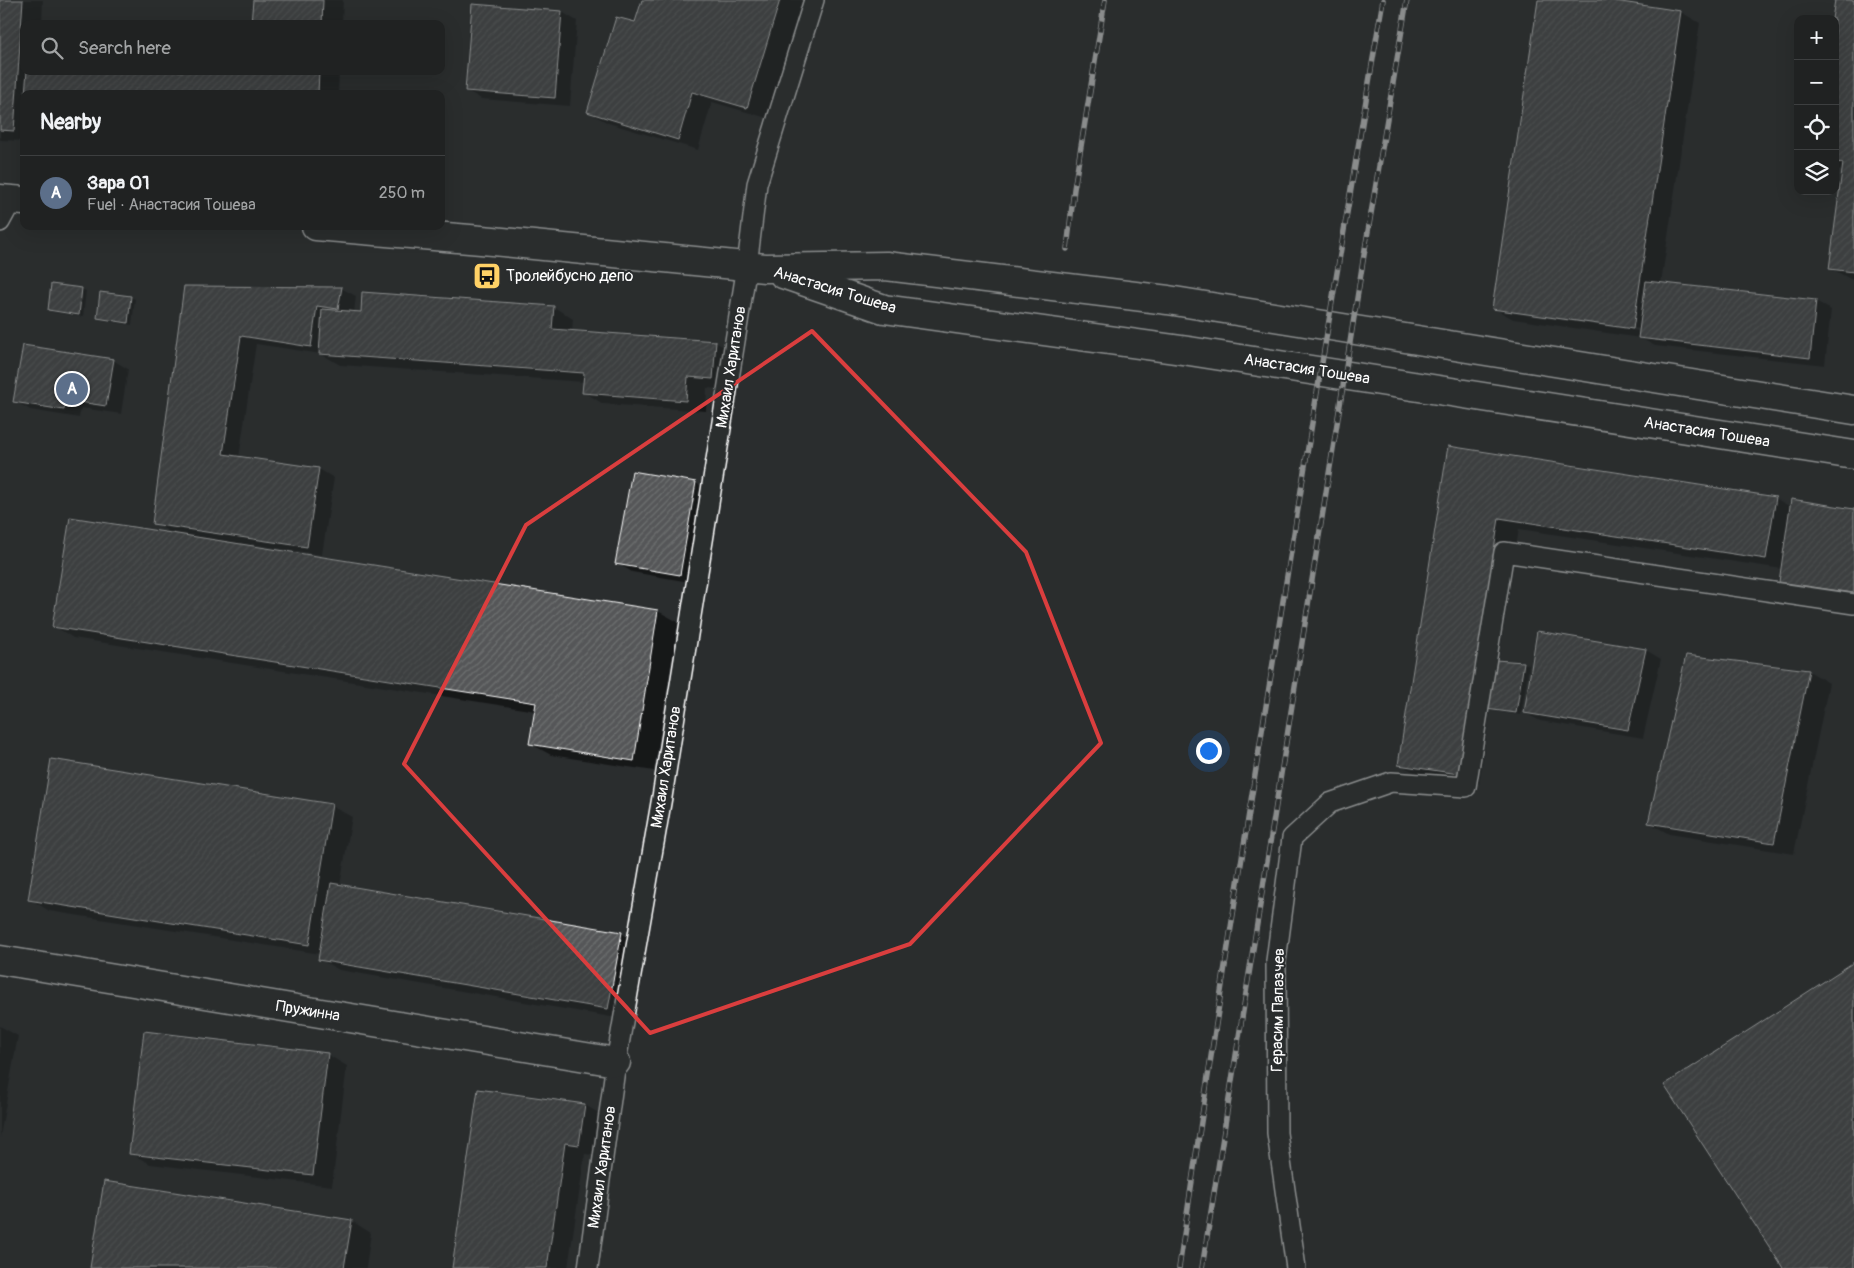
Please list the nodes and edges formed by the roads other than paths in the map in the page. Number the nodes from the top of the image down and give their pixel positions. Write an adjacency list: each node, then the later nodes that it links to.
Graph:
1 (814, 0): 3 (lane, Михаил Хаританов)
2 (359, 230): 3 (main road, Анастасия Тошева)
3 (756, 267): 4 (main road, Анастасия Тошева); 5 (main road, Анастасия Тошева); 8 (lane, Михаил Хаританов)
4 (1854, 410)
5 (1854, 455)
6 (1854, 604): 10 (lane, Герасим Папазчев)
7 (0, 960): 8 (main road, Пружинна)
8 (616, 1062): 9 (lane, Михаил Хаританов)
9 (588, 1268)
10 (1296, 1268)

